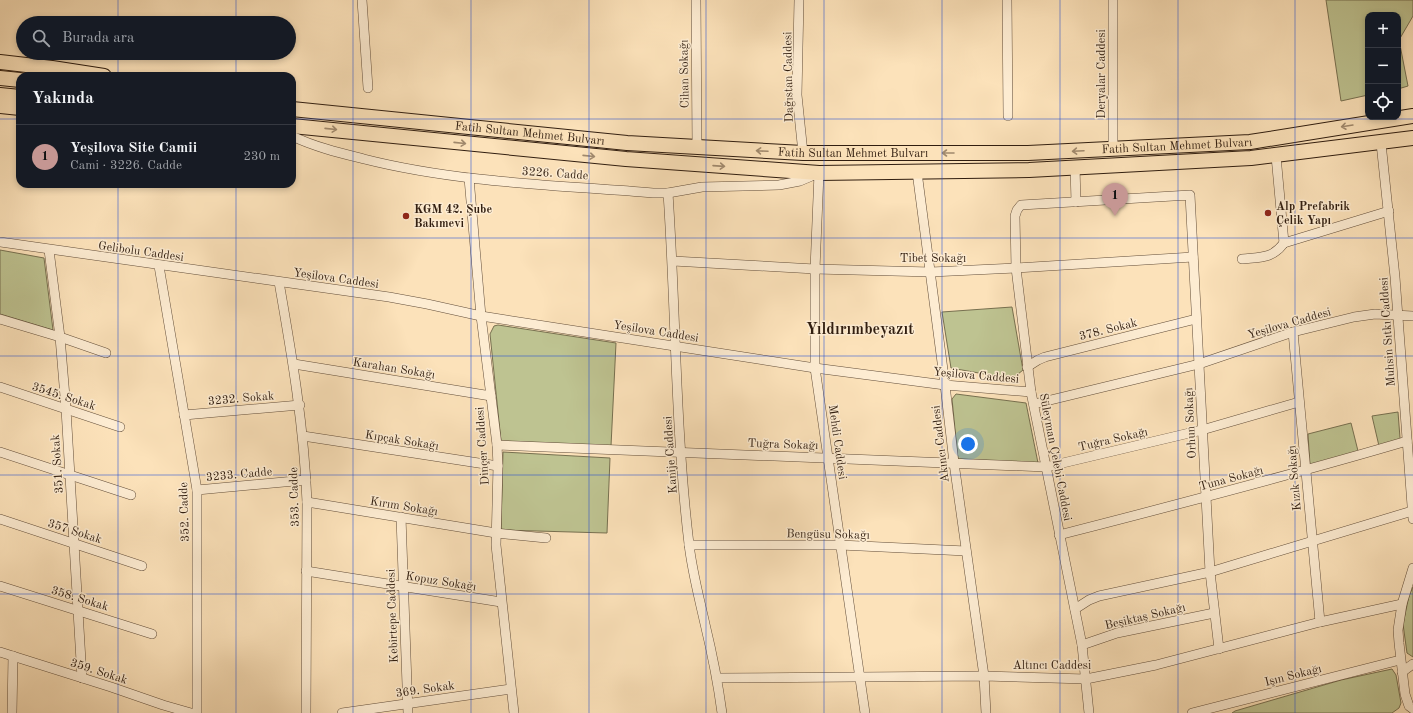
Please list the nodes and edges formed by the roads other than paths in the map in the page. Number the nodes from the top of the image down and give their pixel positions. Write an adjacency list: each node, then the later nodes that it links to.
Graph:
1 (362, 0): 10 (street)
2 (696, 0): 22 (street, Cihan Sokağı)
3 (799, 0): 24 (street, Dağıstan Caddesi)
4 (1007, 0): 16 (street)
5 (1113, 0): 23 (street, Deryalar Caddesi)
6 (0, 62): 7 (highway)
7 (78, 72)
8 (0, 78): 9 (highway)
9 (16, 80)
10 (368, 88)
11 (0, 94): 12 (highway)
12 (16, 96)
13 (0, 106): 14 (highway)
14 (16, 108)
15 (296, 109): 22 (highway, Fatih Sultan Mehmet Bulvarı)
16 (1008, 116)
17 (1413, 116): 23 (highway, Fatih Sultan Mehmet Bulvarı, one-way to 23)
18 (296, 126): 28 (highway, Fatih Sultan Mehmet Bulvarı, one-way to 28)
19 (296, 138): 29 (street, 3226. Cadde)
20 (1413, 138): 21 (highway, Fatih Sultan Mehmet Bulvarı)
21 (1381, 143): 25 (highway, Fatih Sultan Mehmet Bulvarı); 32 (street, Muhsin Sıtkı Caddesi)
22 (697, 148): 24 (highway, Fatih Sultan Mehmet Bulvarı, one-way to 22)
23 (1113, 149): 24 (highway, Fatih Sultan Mehmet Bulvarı, one-way to 24)
24 (803, 153)
25 (1276, 156): 26 (highway, Fatih Sultan Mehmet Bulvarı); 34 (street)
26 (1075, 167): 27 (highway, Fatih Sultan Mehmet Bulvarı); 31 (street)
27 (917, 172): 28 (highway, Fatih Sultan Mehmet Bulvarı); 42 (street, Akıncı Caddesi)
28 (819, 173): 30 (street, 3226. Cadde); 40 (street, Mehdi Caddesi)
29 (469, 178): 30 (street, 3226. Cadde); 45 (street, Dinçer Caddesi)
30 (668, 193): 38 (street, Kanije Caddesi)
31 (1076, 202): 36 (street, Orhun Sokağı); 41 (street, Süleyman Çelebi Caddesi)
32 (1389, 211): 34 (street); 44 (street, Muhsin Sıtkı Caddesi)
33 (0, 242): 35 (street, Gelibolu Caddesi)
34 (1284, 243): 37 (street)
35 (49, 250): 39 (street, Gelibolu Caddesi); 50 (street, 351. Sokak)
36 (1193, 257): 41 (street, Tibet Sokağı); 48 (street, Orhun Sokağı)
37 (1242, 259)
38 (673, 261): 40 (street, Tibet Sokağı); 51 (street, Kanije Caddesi)
39 (159, 266): 43 (street, Gelibolu Caddesi); 65 (street, 352. Cadde)
40 (816, 268): 42 (street, Tibet Sokağı); 55 (street, Mehdi Caddesi)
41 (1016, 268): 42 (street, Tibet Sokağı); 56 (street, Süleyman Çelebi Caddesi)
42 (931, 272): 57 (street, Akıncı Caddesi)
43 (279, 282): 45 (street, Yeşilova Caddesi); 53 (street, 353. Cadde)
44 (1398, 315): 46 (street, Yeşilova Caddesi); 49 (street, Yeşilova Caddesi); 69 (street, Muhsin Sıtkı Caddesi)
45 (481, 316): 51 (street, Yeşilova Caddesi); 60 (street, Dinçer Caddesi)
46 (1413, 316)
47 (0, 319): 50 (street)
48 (1196, 319): 54 (street, Orhun Sokağı); 56 (street, 378. Sokak)
49 (1293, 332): 54 (street, Yeşilova Caddesi); 61 (street, Kızık Sokağı)
50 (60, 337): 52 (street); 64 (street, 351. Sokak)
51 (676, 347): 55 (street, Yeşilova Caddesi); 72 (street, Kanije Caddesi)
52 (106, 353)
53 (294, 364): 60 (street, Karahan Sokağı); 63 (street, 353. Cadde)
54 (1199, 364): 62 (street, Yeşilova Caddesi); 67 (street, Orhun Sokağı)
55 (815, 368): 57 (street, Yeşilova Caddesi); 73 (street, Mehdi Caddesi)
56 (1028, 368): 59 (street, Süleyman Çelebi Caddesi)
57 (945, 385): 59 (street, Yeşilova Caddesi); 74 (street, Akıncı Caddesi)
58 (0, 387): 64 (street, 3545. Sokak)
59 (1031, 392): 62 (street, Süleyman Çelebi Caddesi)
60 (491, 396): 70 (street, Dinçer Caddesi)
61 (1299, 402): 67 (street, Tuğra Sokağı); 77 (street, Kızık Sokağı)
62 (1034, 404): 76 (street, Süleyman Çelebi Caddesi)
63 (300, 405): 65 (street, 3232. Sokak); 68 (street, 353. Cadde)
64 (66, 409): 66 (street, 3545. Sokak); 79 (street, 351. Sokak)
65 (184, 414): 81 (street, 352. Cadde)
66 (120, 427)
67 (1202, 430): 76 (street, Tuğra Sokağı); 83 (street, Orhun Sokağı)
68 (303, 436): 75 (street, Kıpçak Sokağı); 80 (street, 353. Cadde)
69 (1407, 441): 77 (street, Tuna Sokağı); 78 (street, Muhsin Sıtkı Caddesi)
70 (497, 445): 72 (street, Tuğra Sokağı); 75 (street, Dinçer Caddesi)
71 (0, 452): 79 (street)
72 (680, 453): 73 (street, Tuğra Sokağı); 94 (street, Kanije Caddesi)
73 (828, 458): 74 (street, Tuğra Sokağı); 95 (street, Mehdi Caddesi)
74 (954, 463): 76 (street, Tuğra Sokağı); 96 (street, Akıncı Caddesi)
75 (498, 466): 89 (street, Dinçer Caddesi)
76 (1046, 467): 90 (street, Süleyman Çelebi Caddesi)
77 (1306, 471): 83 (street, Tuna Sokağı); 92 (street, Kızık Sokağı)
78 (1411, 471): 85 (street, Muhsin Sıtkı Caddesi)
79 (70, 475): 82 (street); 93 (street, 351. Sokak)
80 (306, 480): 81 (street, 3233. Cadde); 84 (street, 353. Cadde)
81 (197, 490): 128 (street, 352. Cadde)
82 (132, 495)
83 (1206, 498): 90 (street, Tuna Sokağı); 100 (street, Orhun Sokağı)
84 (307, 502): 86 (street, Kırım Sokağı); 99 (street, 353. Cadde)
85 (1412, 511): 88 (street, Muhsin Sıtkı Caddesi); 92 (street)
86 (401, 517): 89 (street, Kırım Sokağı); 102 (street, Kebirtepe Caddesi)
87 (0, 518): 93 (street, 357 Sokak)
88 (1413, 519)
89 (496, 533): 91 (street); 103 (street, Dinçer Caddesi)
90 (1059, 535): 105 (street, Süleyman Çelebi Caddesi)
91 (546, 538)
92 (1312, 541): 100 (street); 108 (street, Kızık Sokağı)
93 (74, 543): 97 (street, 357 Sokak); 106 (street, 351. Sokak)
94 (689, 545): 95 (street, Bengüsu Sokağı); 120 (street, Kanije Caddesi)
95 (840, 545): 96 (street, Bengüsu Sokağı); 118 (street, Mehdi Caddesi)
96 (966, 551): 117 (street, Akıncı Caddesi)
97 (142, 566)
98 (1413, 568): 104 (street)
99 (306, 571): 102 (street, Kopuz Sokağı); 129 (street, 353. Cadde)
100 (1210, 572): 105 (street); 107 (street, Orhun Sokağı)
101 (0, 586): 106 (street, 358. Sokak)
102 (402, 587): 103 (street, Kopuz Sokağı); 123 (street, Kebirtepe Caddesi)
103 (501, 602): 122 (street, Dinçer Caddesi)
104 (1402, 604): 108 (street, Altıncı Caddesi); 114 (street)
105 (1075, 609): 110 (street, Süleyman Çelebi Caddesi)
106 (79, 611): 109 (street, 358. Sokak); 119 (street, 351. Sokak)
107 (1214, 613): 110 (street, Beşiktaş Sokağı); 111 (street, Orhun Sokağı)
108 (1320, 622): 111 (street, Altıncı Caddesi)
109 (152, 634)
110 (1082, 645): 121 (street, Süleyman Çelebi Caddesi)
111 (1218, 649): 121 (street, Altıncı Caddesi)
112 (0, 652): 113 (street, 359. Sokak)
113 (13, 656): 119 (street, 359. Sokak); 126 (street)
114 (1400, 660): 116 (street); 124 (street, Işın Sokağı)
115 (1413, 664): 116 (street)
116 (1402, 672): 125 (street)
117 (984, 676): 118 (street, Altıncı Caddesi); 121 (street, Altıncı Caddesi); 134 (street, Akıncı Caddesi)
118 (861, 677): 120 (street, Altıncı Caddesi); 133 (street, Mehdi Caddesi)
119 (82, 678): 127 (street, 359. Sokak)
120 (717, 678): 132 (street, Kanije Caddesi)
121 (1086, 679): 135 (street, Süleyman Çelebi Caddesi)
122 (511, 689): 123 (street, 369. Sokak); 131 (street, Dinçer Caddesi)
123 (408, 708): 130 (street, 369. Sokak)
124 (1225, 709): 136 (street, Işın Sokağı)
125 (1409, 710)
126 (12, 713)
127 (191, 713)
128 (197, 713)
129 (306, 713)
130 (342, 713)
131 (514, 713)
132 (722, 713)
133 (865, 713)
134 (986, 713)
135 (1089, 713)
136 (1192, 713)

